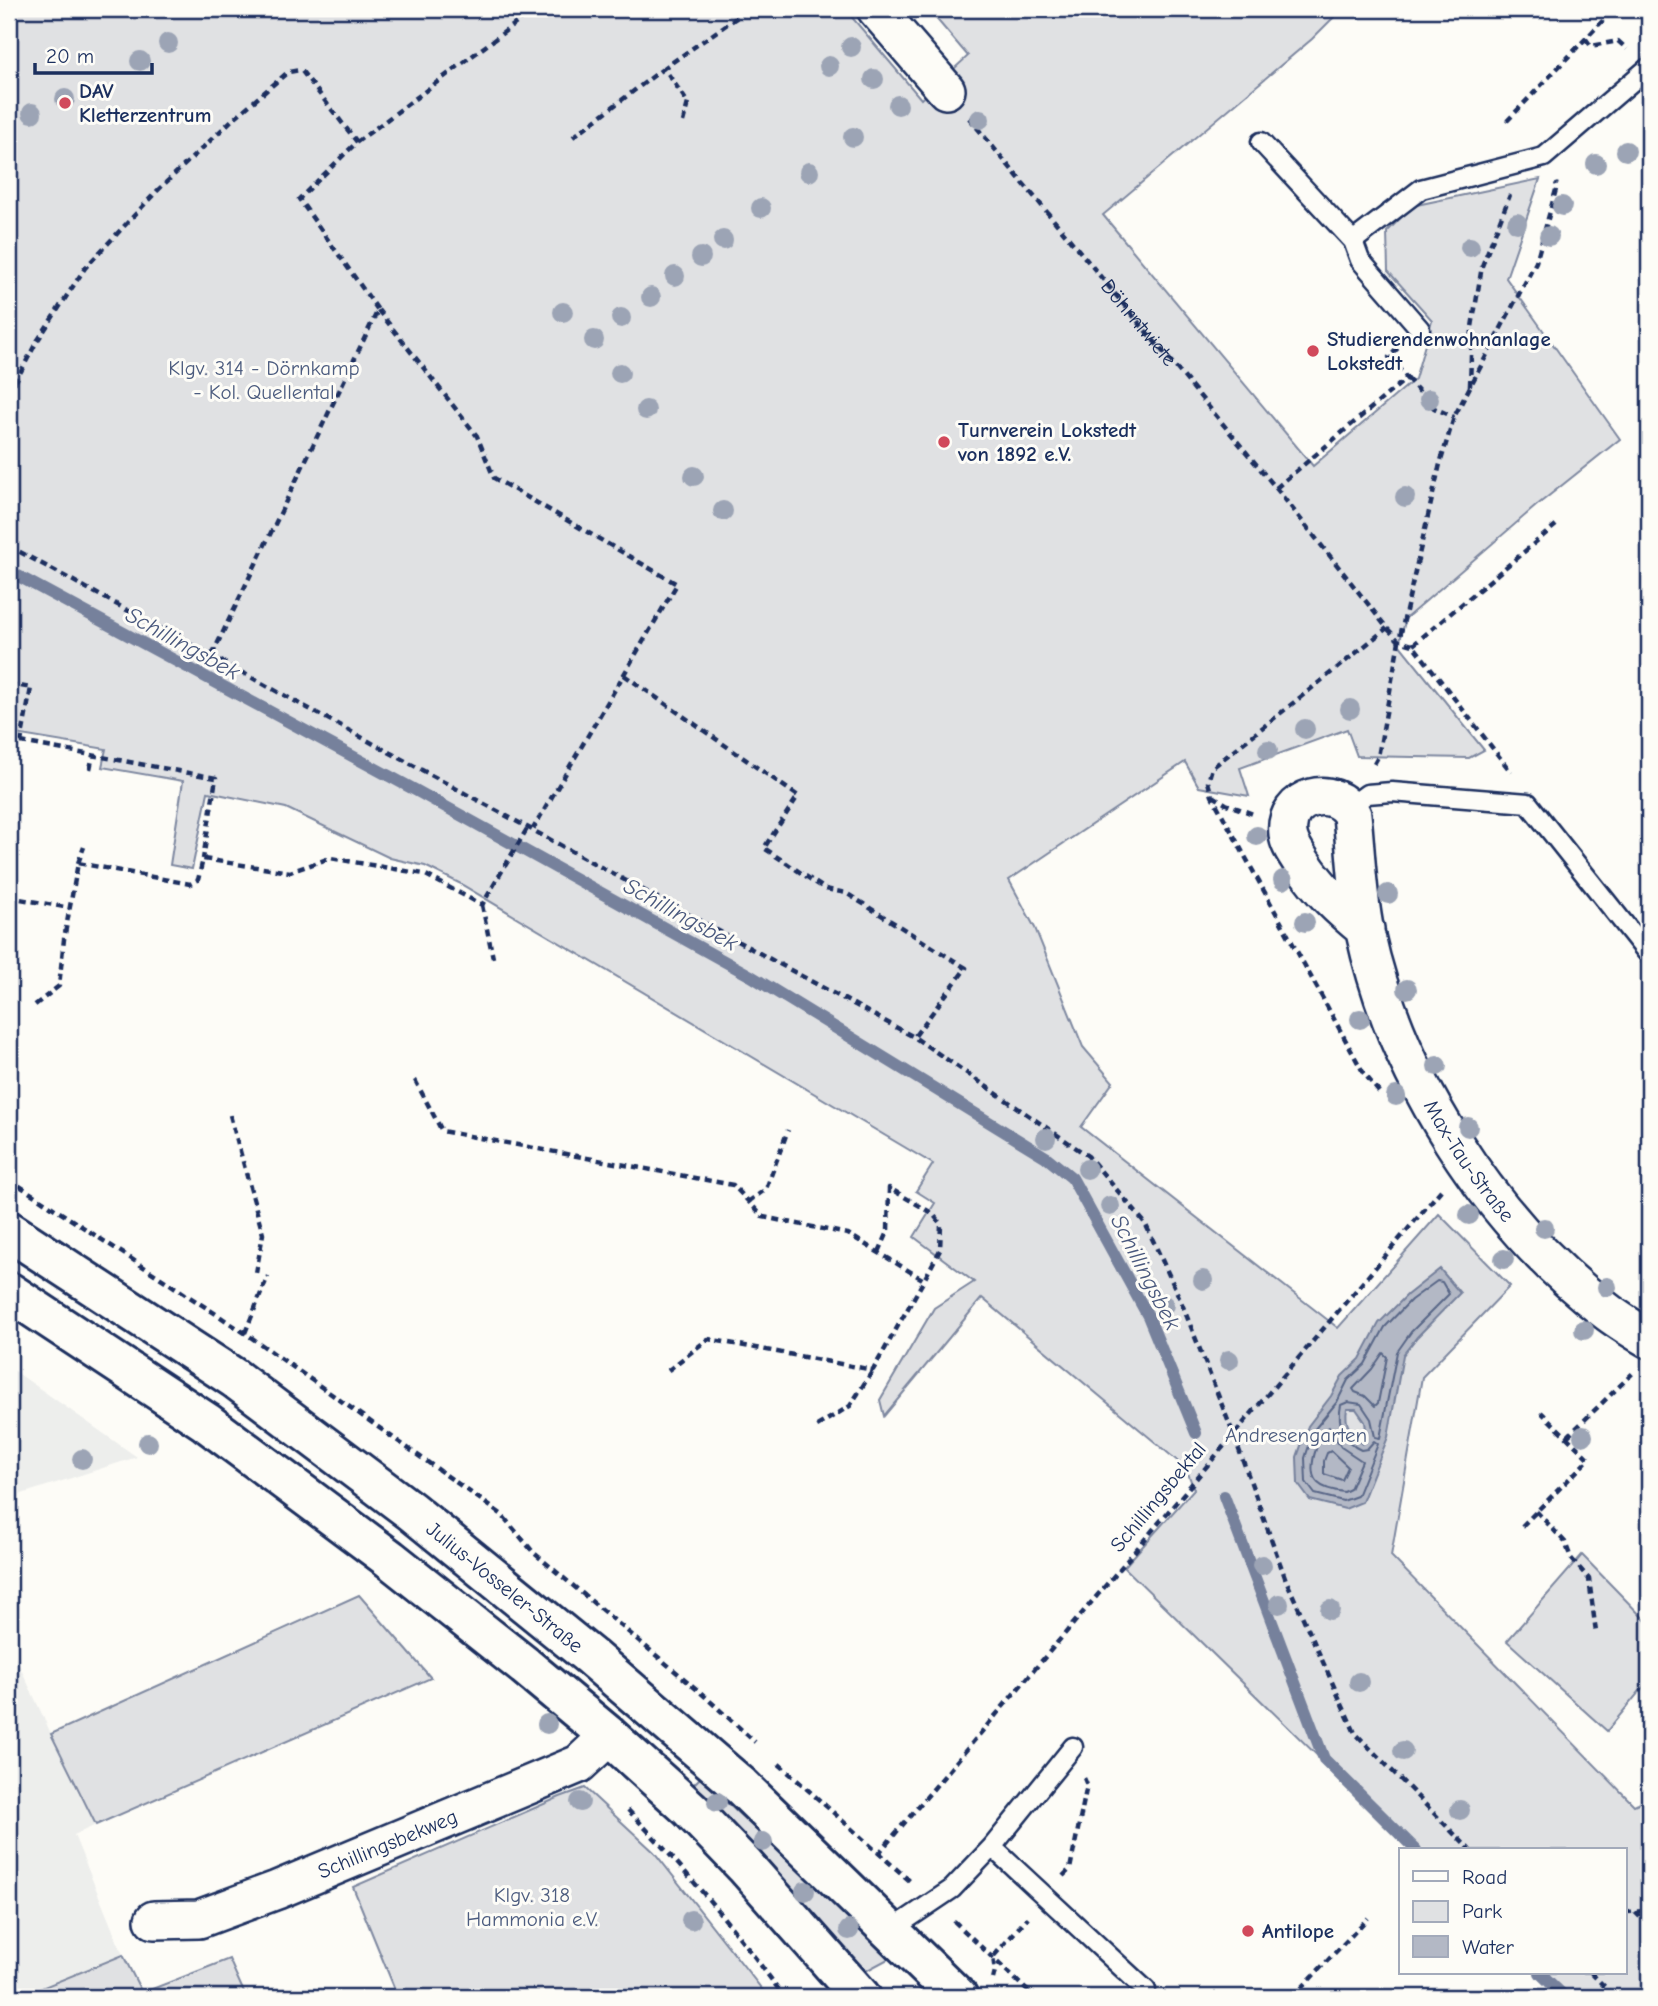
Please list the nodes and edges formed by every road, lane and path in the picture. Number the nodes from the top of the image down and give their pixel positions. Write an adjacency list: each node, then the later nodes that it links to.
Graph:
1 (535, 9): 13 (path)
2 (750, 9): 7 (path)
3 (876, 9): 9 (street)
4 (1614, 9): 5 (path)
5 (1586, 39): 8 (path); 10 (path)
6 (1649, 67): 8 (lane)
7 (664, 68): 11 (path); 12 (path)
8 (1635, 79): 15 (lane)
9 (946, 90): 23 (path, Döhrntwiete)
10 (1507, 121)
11 (683, 122)
12 (573, 137)
13 (357, 142): 17 (path); 21 (path)
14 (1261, 142): 16 (lane)
15 (1544, 157): 16 (lane); 20 (path); 20 (path)
16 (1353, 241): 18 (lane)
17 (378, 310): 28 (path); 29 (path)
18 (1420, 329): 19 (path)
19 (1407, 378): 22 (path); 23 (path)
20 (1470, 386): 22 (path)
21 (9, 394)
22 (1454, 417): 26 (path)
23 (1276, 488): 26 (path, Döhrntwiete)
24 (1556, 525): 27 (path)
25 (9, 546): 28 (path)
26 (1399, 641): 27 (path); 37 (path)
27 (1413, 645): 31 (path)
28 (212, 655): 38 (path)
29 (624, 675): 38 (path); 49 (path)
30 (9, 684): 32 (path)
31 (1487, 741)
32 (21, 742): 33 (path); 35 (path)
33 (10, 746): 34 (path)
34 (9, 754)
35 (93, 755): 36 (path); 40 (path)
36 (90, 769)
37 (1346, 805): 45 (street, Max-Tau-Straße); 45 (street); 46 (lane)
38 (528, 830): 43 (path); 49 (path)
39 (84, 848): 41 (path)
40 (203, 859): 41 (path); 43 (path)
41 (78, 863): 44 (path)
42 (9, 897): 44 (path)
43 (482, 905): 47 (path)
44 (70, 908): 48 (path)
45 (1365, 929): 53 (street, Max-Tau-Straße)
46 (1649, 955)
47 (493, 958)
48 (35, 1005)
49 (914, 1037): 67 (path)
50 (415, 1080): 54 (path)
51 (230, 1115): 57 (path)
52 (788, 1130): 54 (path)
53 (1466, 1165): 62 (street, Max-Tau-Straße); 67 (path, Schillingsbektal)
54 (748, 1202): 56 (path)
55 (9, 1231): 85 (main road, Julius-Vosseler-Straße)
56 (879, 1252): 59 (path); 59 (path)
57 (256, 1273)
58 (268, 1276): 61 (path)
59 (924, 1280): 63 (path)
60 (9, 1292): 72 (main road)
61 (245, 1333)
62 (1645, 1352): 68 (path)
63 (873, 1370): 64 (path); 66 (path)
64 (666, 1372)
65 (1541, 1412): 68 (path)
66 (817, 1426)
67 (1233, 1433): 76 (path); 77 (path, Schillingsbektal)
68 (1567, 1437): 69 (path)
69 (1536, 1511): 70 (path); 71 (path)
70 (1522, 1526)
71 (1596, 1632)
72 (609, 1736): 74 (street, Schillingsbekweg); 90 (main road)
73 (1073, 1747): 75 (lane); 78 (path)
74 (579, 1764): 83 (street, Schillingsbekweg); 89 (path)
75 (992, 1847): 78 (lane); 85 (lane)
76 (1468, 1848)
77 (878, 1854)
78 (1046, 1896): 87 (lane); 91 (path)
79 (1649, 1910): 80 (path)
80 (1635, 1911): 81 (path); 84 (path)
81 (1626, 1912)
82 (1368, 1918): 92 (path)
83 (154, 1920)
84 (1649, 1926)
85 (891, 1930): 88 (main road, Julius-Vosseler-Straße)
86 (1592, 1974): 93 (path)
87 (1146, 1990)
88 (951, 1995)
89 (784, 1997)
90 (861, 1997)
91 (1034, 1997)
92 (1293, 1997)
93 (1615, 1997)

